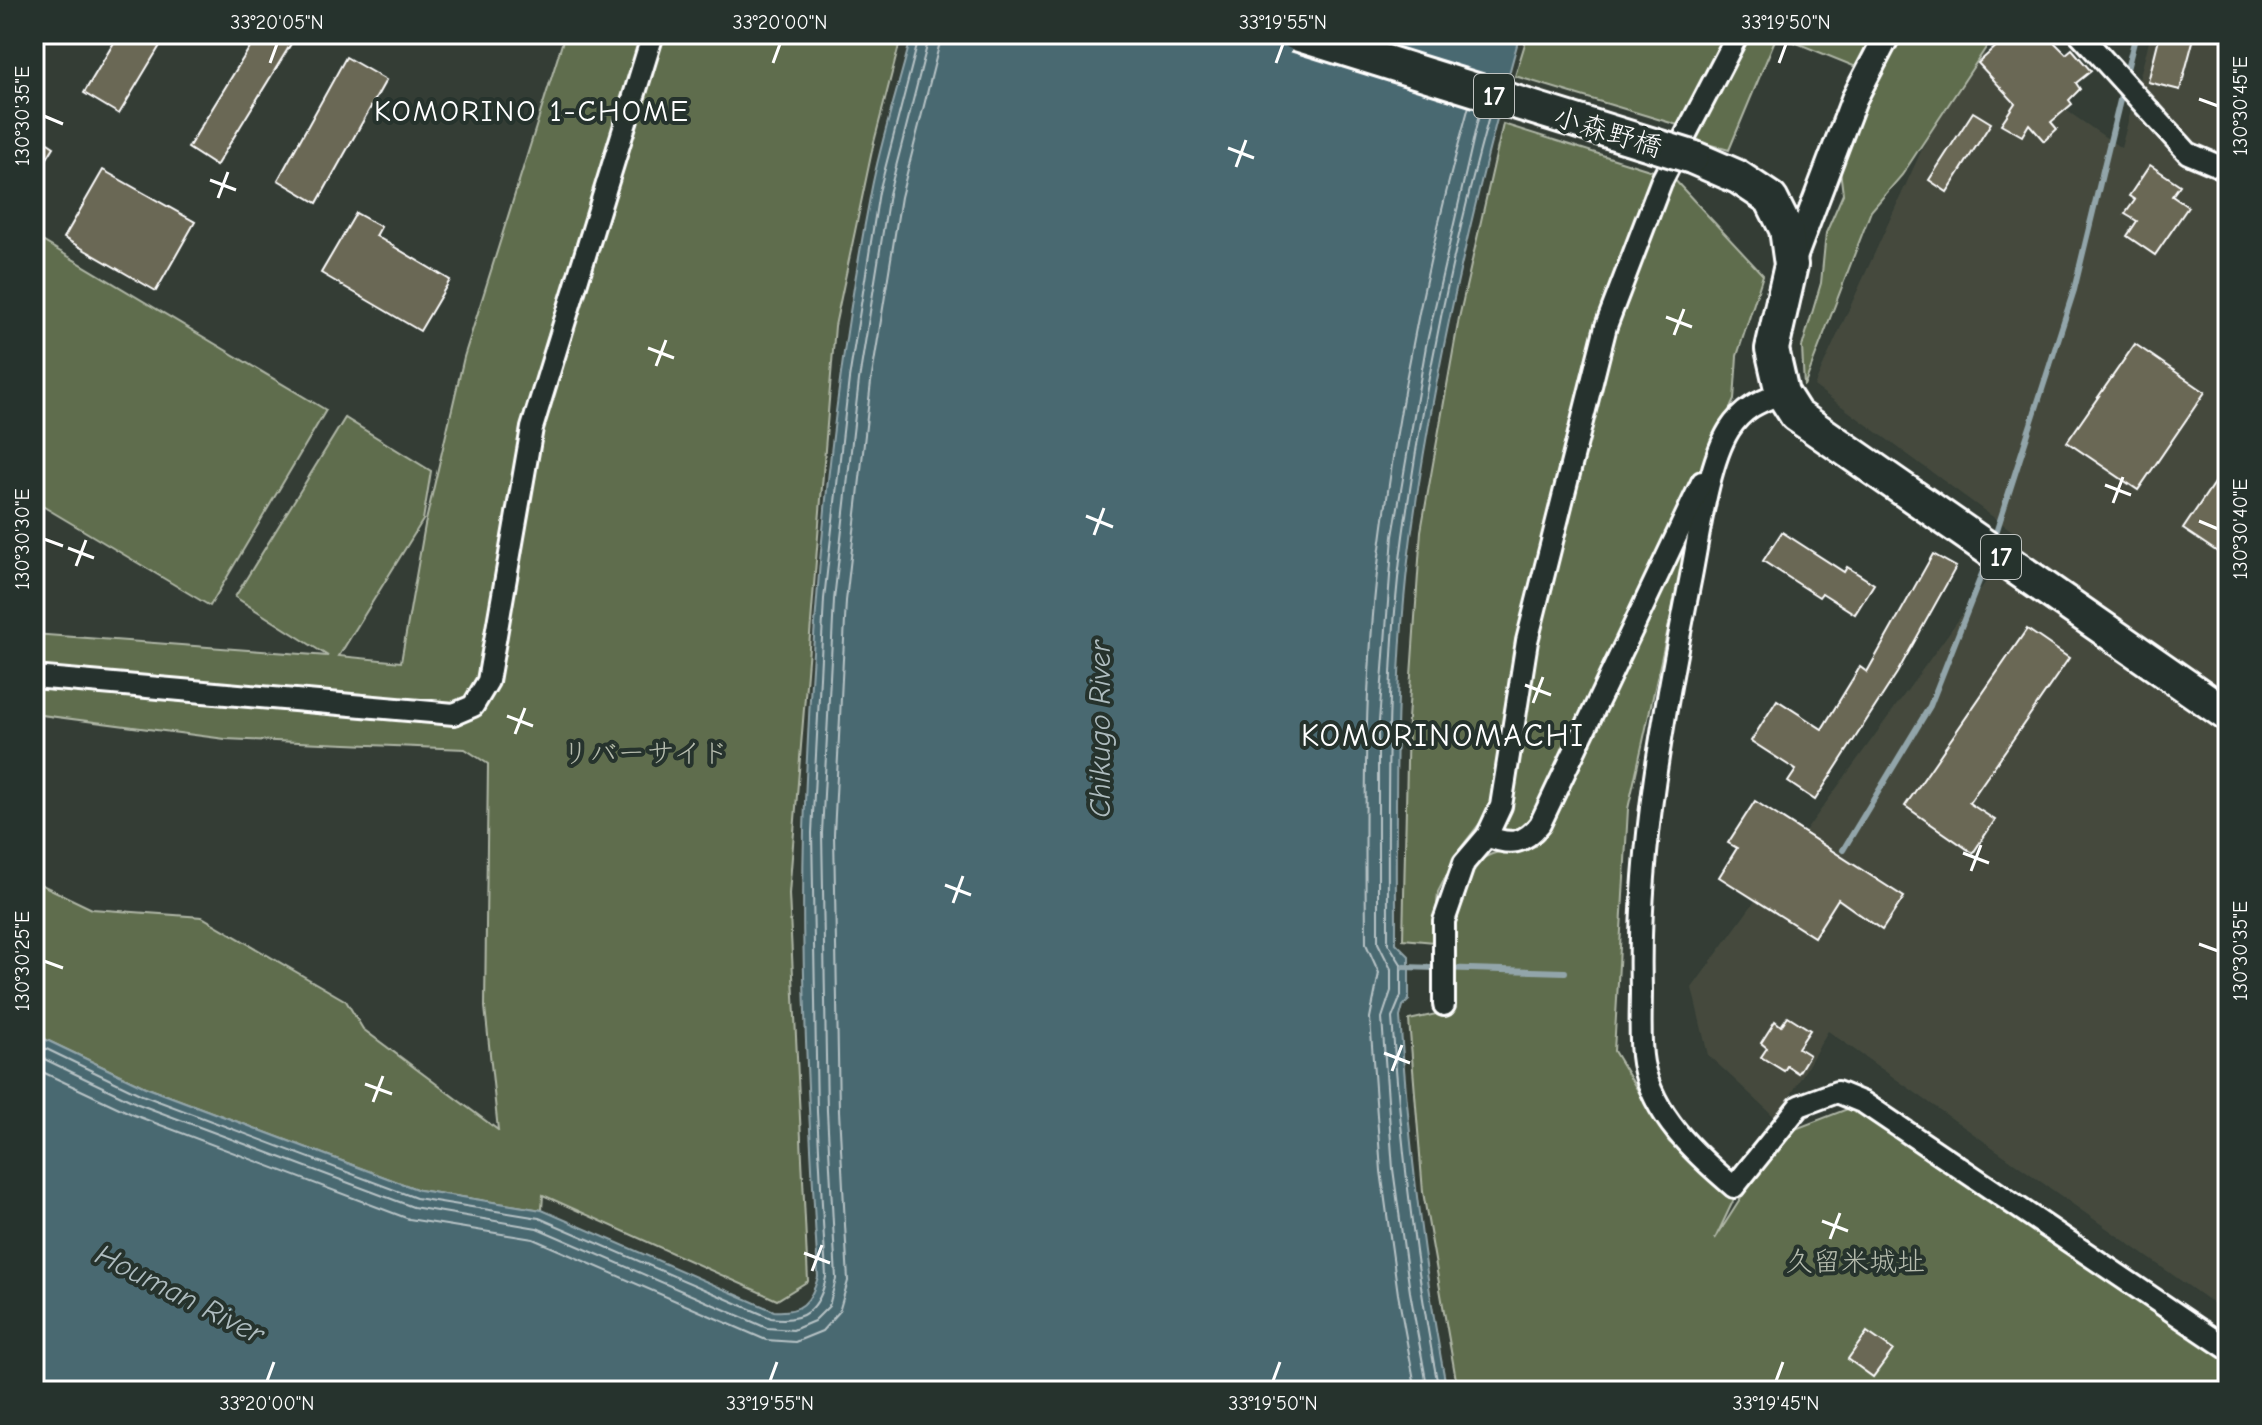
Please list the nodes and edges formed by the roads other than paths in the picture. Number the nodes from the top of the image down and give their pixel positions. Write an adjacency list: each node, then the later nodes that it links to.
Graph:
1 (653, 34): 10 (street)
2 (1296, 34): 7 (main road, 小森野橋 / 17, bridge)
3 (1738, 34): 12 (street)
4 (1888, 34): 7 (street)
5 (2080, 34): 6 (street)
6 (2228, 170)
7 (1791, 265): 8 (main road, 17)
8 (1782, 393): 9 (street); 11 (main road, 17)
9 (1718, 461): 12 (street); 14 (street)
10 (34, 677)
11 (2228, 715)
12 (1487, 836): 13 (street)
13 (1444, 1005)
14 (2228, 1349)

